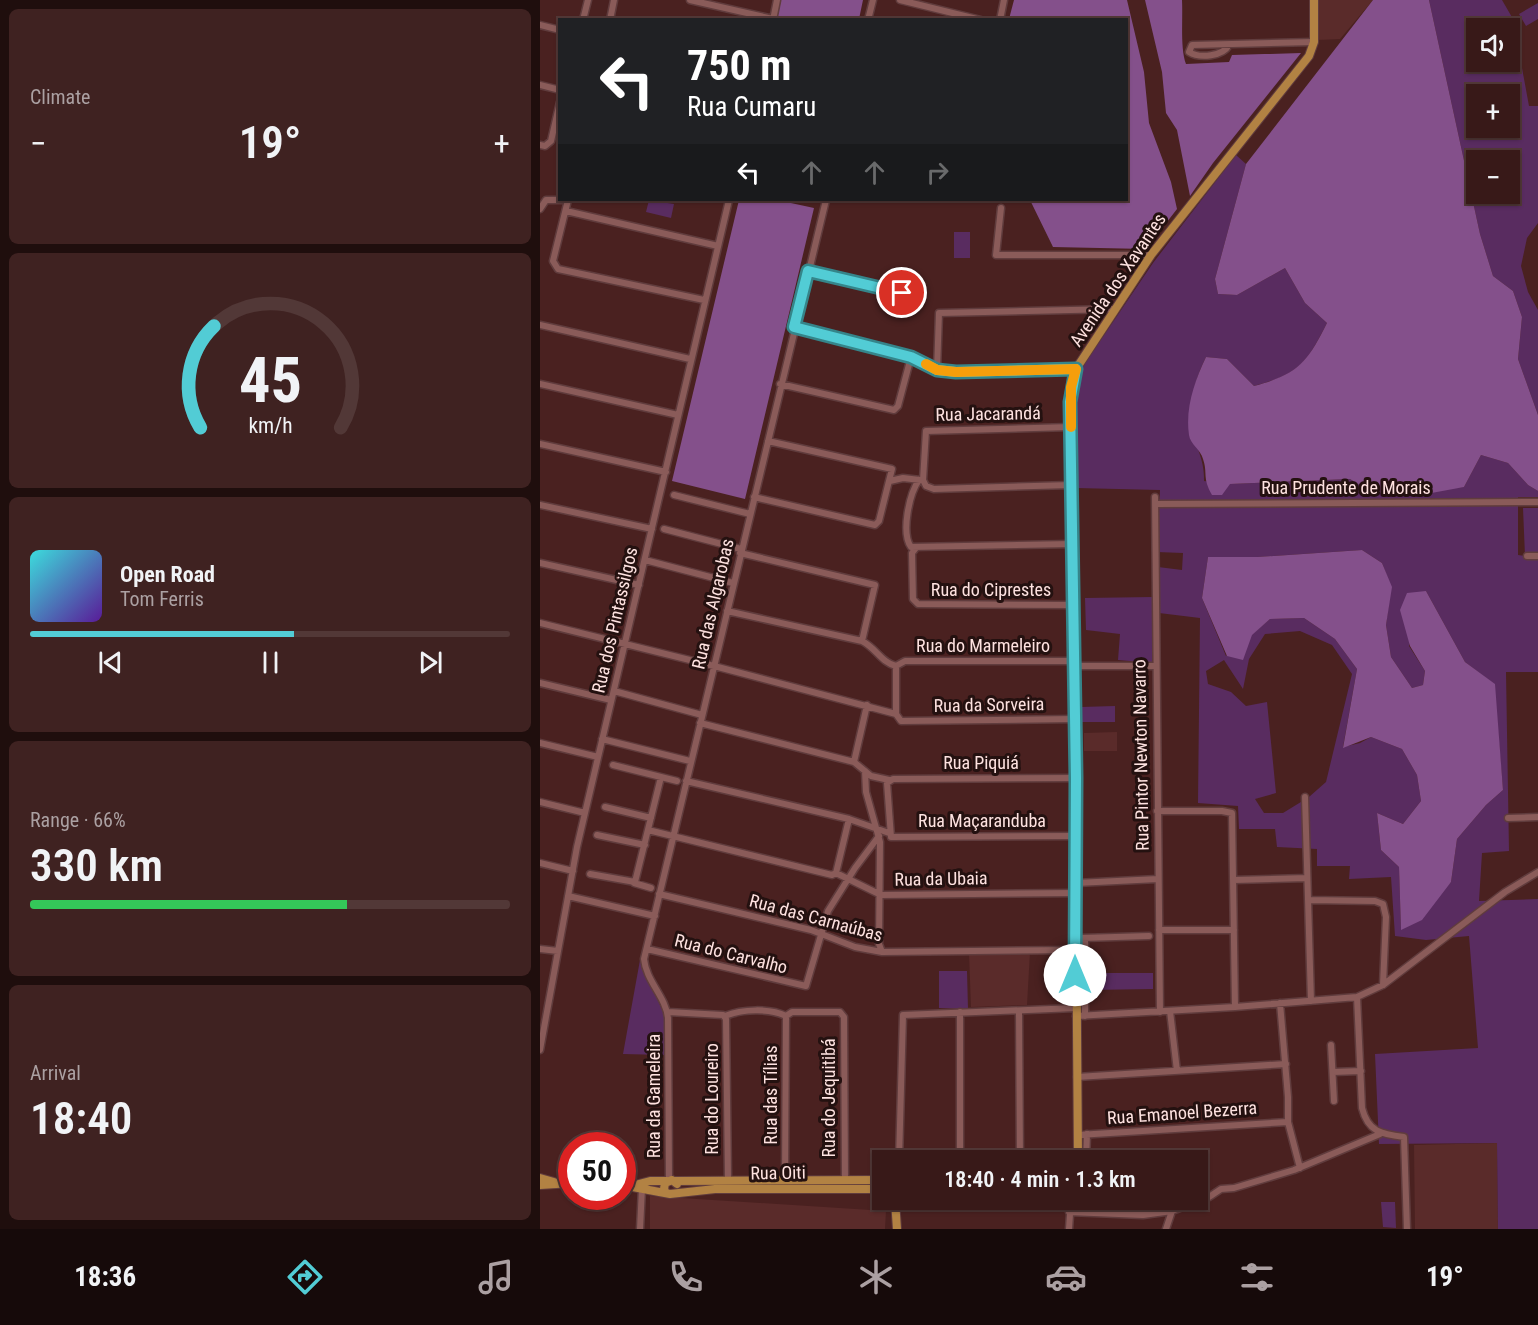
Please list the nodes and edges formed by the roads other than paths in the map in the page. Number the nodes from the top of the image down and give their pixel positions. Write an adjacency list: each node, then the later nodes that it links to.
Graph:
1 (588, 0): 9 (street)
2 (614, 0): 10 (street)
3 (690, 0): 11 (street)
4 (777, 0): 12 (street)
5 (873, 0): 13 (street)
6 (900, 0): 14 (street)
7 (1004, 0): 15 (street)
8 (1314, 0): 18 (main road, Avenida dos Xavantes)
9 (584, 18)
10 (610, 18)
11 (769, 18)
12 (773, 18)
13 (868, 18)
14 (973, 18)
15 (1000, 18)
16 (540, 25): 17 (street)
17 (558, 30)
18 (1314, 42): 19 (street); 32 (main road, Avenida dos Xavantes)
19 (1229, 45): 19 (street)
20 (540, 85): 21 (street)
21 (558, 90)
22 (558, 110): 23 (street)
23 (540, 145)
24 (558, 200): 29 (street)
25 (568, 201): 30 (street)
26 (729, 201): 31 (street, Rua dos Pintassilgos)
27 (824, 201): 33 (street, Rua das Algarobas)
28 (1001, 208): 32 (street)
29 (540, 209)
30 (566, 211): 31 (street); 35 (street)
31 (718, 246): 35 (street, Rua dos Pintassilgos)
32 (1151, 255): 36 (main road, Avenida dos Xavantes)
33 (808, 271): 34 (street); 38 (street, Rua das Algarobas)
34 (890, 290): 34 (street)
35 (704, 300): 40 (street, Rua dos Pintassilgos)
36 (1115, 309): 41 (main road, Avenida dos Xavantes); 42 (street)
37 (540, 325): 40 (street)
38 (794, 327): 39 (street); 44 (street, Rua das Algarobas)
39 (911, 357): 42 (street); 44 (street)
40 (690, 359): 45 (street, Rua dos Pintassilgos)
41 (1076, 369): 42 (street); 46 (main road, Avenida dos Xavantes)
42 (937, 370)
43 (540, 384): 45 (street)
44 (780, 384): 47 (street, Rua das Algarobas)
45 (678, 414): 49 (street, Rua dos Pintassilgos)
46 (1071, 428): 51 (street, Rua Jacarandá); 52 (main road, Avenida dos Xavantes)
47 (768, 441): 50 (street); 54 (street, Rua das Algarobas)
48 (540, 444): 49 (street)
49 (666, 472): 60 (street, Rua dos Pintassilgos)
50 (890, 481): 51 (street); 54 (street)
51 (923, 482): 52 (street); 62 (street)
52 (1071, 485): 61 (main road, Avenida dos Xavantes)
53 (674, 495): 58 (street)
54 (754, 497): 58 (street, Rua das Algarobas)
55 (1155, 501): 56 (street, Rua Prudente de Morais); 78 (street, Rua Pintor Newton Navarro)
56 (1538, 502)
57 (540, 505): 60 (street)
58 (750, 514): 63 (street, Rua das Algarobas)
59 (664, 529): 63 (street)
60 (652, 530): 66 (street, Rua dos Pintassilgos)
61 (1072, 544): 62 (street); 70 (main road, Avenida dos Xavantes)
62 (916, 548): 70 (street, Rua do Ciprestes)
63 (740, 551): 68 (street, Rua das Algarobas); 73 (street)
64 (1527, 556): 65 (street)
65 (1538, 556)
66 (645, 560): 68 (street); 69 (street, Rua dos Pintassilgos)
67 (540, 563): 69 (street)
68 (733, 583): 71 (street, Rua das Algarobas)
69 (639, 585): 74 (street, Rua dos Pintassilgos)
70 (1072, 606): 75 (main road, Avenida dos Xavantes)
71 (727, 611): 73 (street); 76 (street, Rua das Algarobas)
72 (540, 623): 74 (street)
73 (862, 642): 77 (street)
74 (625, 643): 76 (street); 80 (street, Rua dos Pintassilgos)
75 (1073, 663): 77 (street, Rua do Marmeleiro); 78 (street, Rua do Marmeleiro); 85 (main road, Avenida dos Xavantes)
76 (714, 666): 82 (street); 84 (street, Rua das Algarobas)
77 (896, 666): 83 (street)
78 (1154, 666): 102 (street, Rua Pintor Newton Navarro)
79 (540, 683): 81 (street)
80 (614, 691): 81 (street, Rua dos Pintassilgos); 84 (street)
81 (611, 700): 87 (street, Rua dos Pintassilgos)
82 (867, 705): 83 (street); 91 (street)
83 (896, 714): 85 (street, Rua da Sorveira)
84 (702, 715): 86 (street, Rua das Algarobas)
85 (1074, 719): 95 (main road, Avenida dos Xavantes)
86 (700, 723): 90 (street, Rua das Algarobas); 91 (street)
87 (602, 739): 89 (street, Rua dos Pintassilgos); 90 (street)
88 (540, 743): 89 (street)
89 (598, 757): 103 (street, Rua dos Pintassilgos)
90 (690, 761): 97 (street, Rua das Algarobas)
91 (854, 762): 93 (street)
92 (613, 765): 94 (street)
93 (865, 769): 98 (street); 109 (street)
94 (661, 777): 96 (street); 105 (street)
95 (1076, 778): 98 (street, Rua Piquiá); 112 (main road, Avenida dos Xavantes)
96 (677, 781)
97 (686, 781): 107 (street); 113 (street, Rua das Algarobas)
98 (888, 781): 110 (street)
99 (1305, 797): 120 (street)
100 (540, 802): 103 (street)
101 (605, 807): 105 (street)
102 (1157, 811): 121 (street, Rua Pintor Newton Navarro); 123 (street)
103 (585, 813): 116 (street, Rua dos Pintassilgos)
104 (1538, 817): 106 (street)
105 (651, 818): 108 (street)
106 (1508, 818)
107 (849, 819): 109 (street); 118 (street)
108 (648, 830): 113 (street, Rua da Ubaia); 114 (street)
109 (879, 832): 110 (street); 122 (street); 129 (street)
110 (889, 834): 112 (street, Rua Maçaranduba)
111 (597, 835): 114 (street)
112 (1075, 836): 125 (main road, Avenida dos Xavantes)
113 (673, 837): 118 (street, Rua da Ubaia); 128 (street, Rua das Algarobas)
114 (645, 846): 124 (street)
115 (540, 863): 116 (street)
116 (573, 871): 130 (street, Rua dos Pintassilgos)
117 (1538, 872): 148 (street)
118 (836, 873): 122 (street, Rua da Ubaia)
119 (590, 874): 124 (street)
120 (1307, 878): 123 (street); 131 (street)
121 (1158, 879): 125 (street); 133 (street, Rua Pintor Newton Navarro)
122 (848, 880): 129 (street, Rua da Ubaia); 135 (street)
123 (1234, 880): 134 (street)
124 (634, 883): 126 (street)
125 (1076, 883): 127 (main road, Avenida dos Xavantes)
126 (651, 888)
127 (1076, 893): 129 (street, Rua da Ubaia); 137 (main road, Avenida dos Xavantes)
128 (659, 894): 132 (street, Rua das Algarobas); 135 (street, Rua das Carnaúbas)
129 (881, 895): 143 (street)
130 (568, 896): 132 (street); 142 (street, Rua dos Pintassilgos)
131 (1309, 900): 148 (street); 150 (street)
132 (655, 916): 140 (street, Rua das Algarobas)
133 (1159, 930): 134 (street); 160 (street, Rua Pintor Newton Navarro)
134 (1234, 930): 154 (street)
135 (820, 934): 140 (street, Rua do Carvalho); 143 (street, Rua das Carnaúbas)
136 (1149, 936): 138 (street)
137 (1075, 938): 138 (street); 141 (main road, Avenida dos Xavantes)
138 (1085, 938): 145 (street)
139 (540, 949): 142 (street)
140 (646, 949): 157 (street, Rua das Algarobas)
141 (1075, 950): 143 (street, Rua das Carnaúbas); 144 (main road, Avenida dos Xavantes)
142 (558, 951): 153 (street, Rua dos Pintassilgos)
143 (882, 952)
144 (1075, 959): 145 (street); 146 (main road, Avenida dos Xavantes)
145 (1085, 959): 147 (street)
146 (1075, 975): 147 (street); 159 (main road, Avenida dos Xavantes)
147 (1085, 975): 162 (street)
148 (1383, 985): 149 (street)
149 (1357, 997): 150 (street); 168 (street)
150 (1311, 1001): 151 (street)
151 (1280, 1003): 154 (street); 166 (street)
152 (540, 1006): 153 (street)
153 (549, 1007): 165 (street, Rua dos Pintassilgos)
154 (1235, 1007): 156 (street)
155 (1019, 1011): 158 (street); 159 (street); 178 (street)
156 (1170, 1011): 160 (street); 167 (street)
157 (668, 1012): 163 (street); 184 (street, Rua da Gameleira)
158 (960, 1012): 176 (street); 177 (street)
159 (1075, 1012): 162 (street); 170 (main road, Avenida dos Xavantes)
160 (1160, 1012): 162 (street)
161 (788, 1015): 163 (street); 183 (street, Rua das Tílias); 186 (street, Rua do Jequitibá)
162 (1085, 1016)
163 (725, 1017): 185 (street, Rua do Loureiro)
164 (1331, 1045): 169 (street)
165 (540, 1050)
166 (1286, 1064): 167 (street); 172 (street)
167 (1177, 1071): 170 (street)
168 (1361, 1071): 169 (street); 174 (street)
169 (1333, 1072): 171 (street)
170 (1077, 1077): 175 (main road, Avenida dos Xavantes)
171 (1334, 1101)
172 (1288, 1122): 173 (street, Rua Emanoel Bezerra); 181 (street)
173 (1087, 1134): 175 (street, Rua Emanoel Bezerra); 180 (street)
174 (1380, 1134): 181 (street); 201 (street)
175 (1078, 1135): 179 (main road, Avenida dos Xavantes)
176 (899, 1150)
177 (960, 1150)
178 (1020, 1150)
179 (1078, 1150)
180 (1086, 1150)
181 (1300, 1168): 195 (street)
182 (540, 1178): 188 (main road)
183 (785, 1179): 185 (main road, Rua Oiti); 186 (main road, Rua Oiti)
184 (670, 1180): 185 (main road, Rua Oiti); 191 (main road, Rua Oiti); 193 (main road); 193 (main road)
185 (728, 1180)
186 (844, 1180): 187 (main road, Rua Oiti)
187 (872, 1180)
188 (558, 1182)
189 (558, 1183): 190 (main road)
190 (540, 1185)
191 (638, 1187): 193 (main road, Rua Oiti); 197 (street)
192 (872, 1189): 193 (main road, Rua Oiti)
193 (670, 1193)
194 (896, 1210): 198 (main road)
195 (1172, 1211): 196 (street); 200 (street)
196 (1069, 1212): 199 (street)
197 (640, 1229)
198 (897, 1229)
199 (1069, 1229)
200 (1167, 1229)
201 (1407, 1229)

